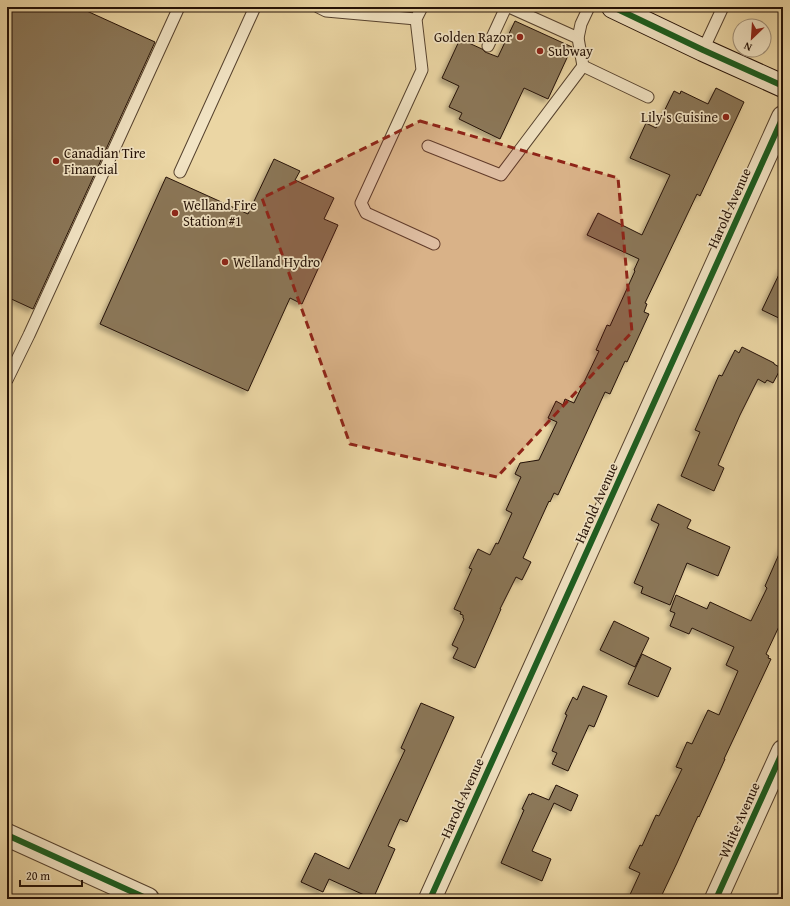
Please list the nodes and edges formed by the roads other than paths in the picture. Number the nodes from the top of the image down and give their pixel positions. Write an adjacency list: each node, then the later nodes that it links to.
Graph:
1 (179, 7): 20 (lane)
2 (255, 7): 18 (lane)
3 (318, 7): 9 (lane)
4 (422, 7): 9 (lane)
5 (507, 7): 10 (lane); 11 (lane)
6 (589, 7): 10 (lane)
7 (613, 7): 12 (street)
8 (723, 7): 12 (lane)
9 (416, 19): 19 (lane)
10 (578, 38): 13 (lane)
11 (488, 46)
12 (703, 50): 14 (street)
13 (583, 66): 15 (lane); 17 (lane)
14 (783, 86)
15 (648, 97)
16 (783, 117): 24 (street, Harold Avenue)
17 (428, 146)
18 (180, 172)
19 (434, 244)
20 (7, 380)
21 (783, 751): 25 (street, White Avenue)
22 (7, 835): 23 (street)
23 (148, 899)
24 (430, 899)
25 (716, 899)

